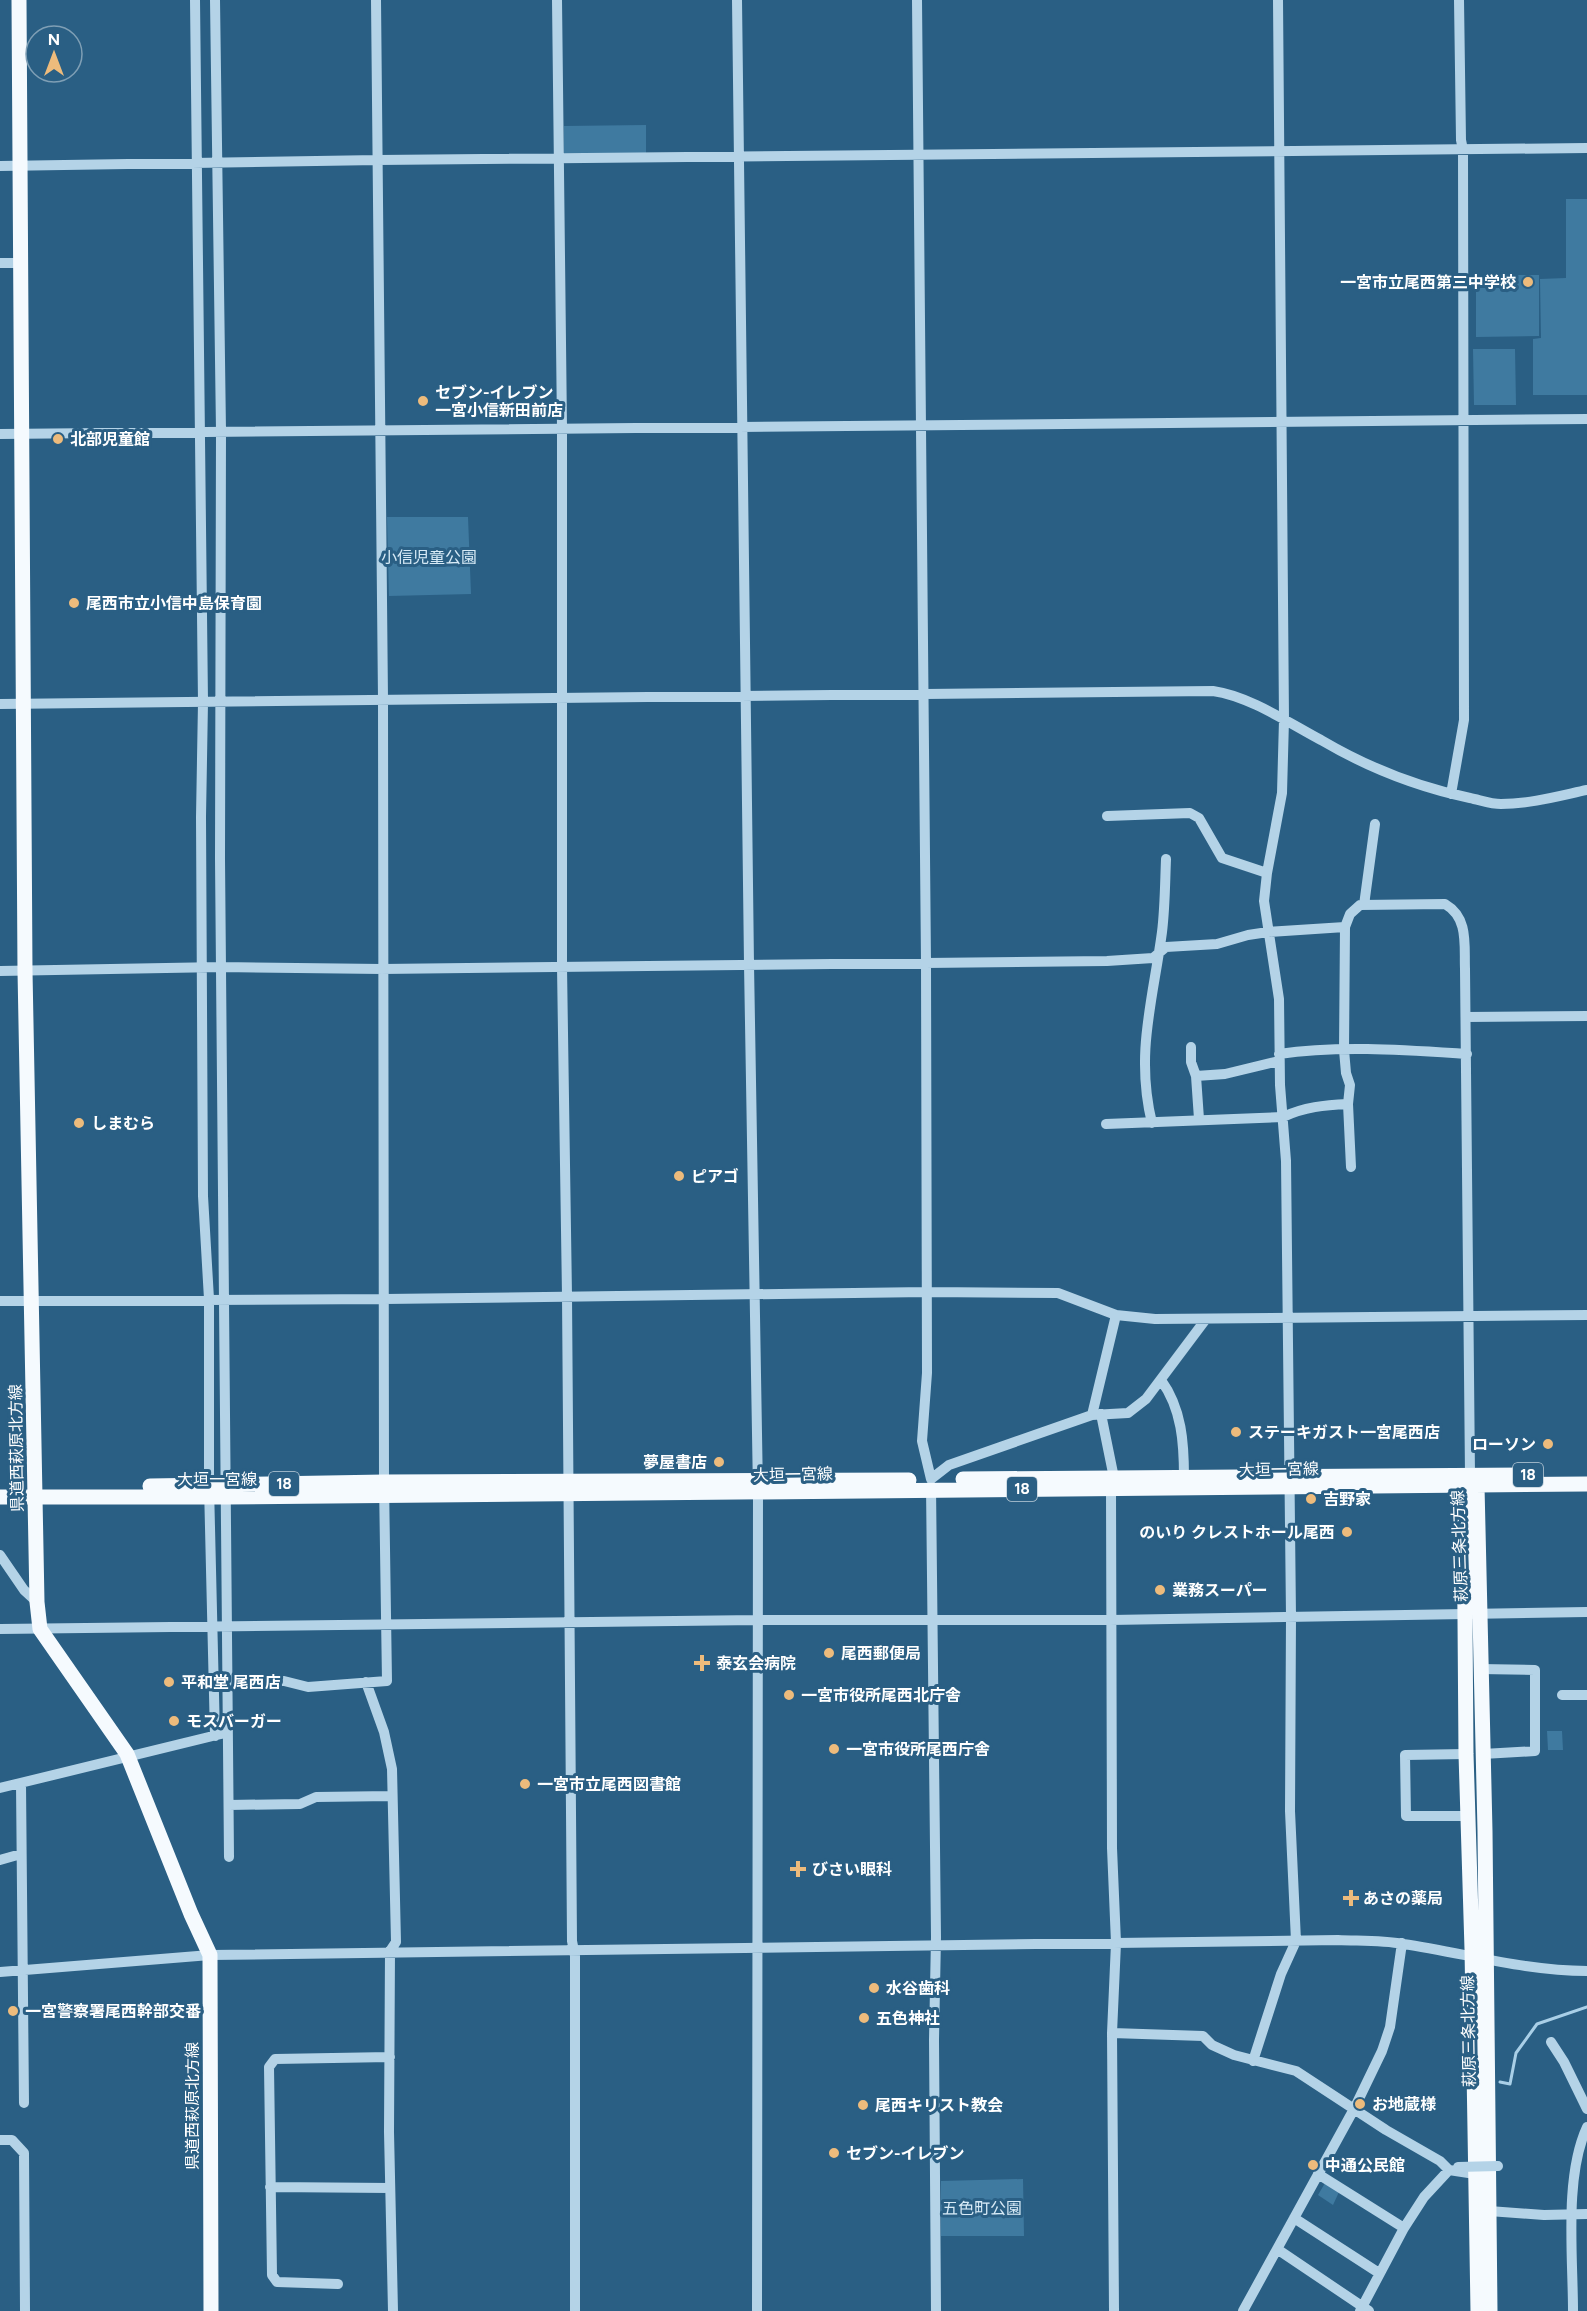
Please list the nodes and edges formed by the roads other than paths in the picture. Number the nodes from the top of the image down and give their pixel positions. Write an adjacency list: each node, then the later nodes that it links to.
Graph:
1 (20, 0): 20 (main road, 県道西萩原北方線)
2 (195, 0): 17 (street)
3 (215, 0): 18 (street)
4 (376, 0): 16 (street)
5 (557, 0): 15 (street)
6 (737, 0): 14 (street)
7 (917, 0): 13 (street)
8 (1278, 0): 12 (street)
9 (1459, 0): 11 (street)
10 (1587, 148): 11 (street)
11 (1463, 150): 12 (street); 24 (street)
12 (1279, 152): 13 (street); 25 (street)
13 (919, 155): 14 (street); 26 (street)
14 (739, 157): 15 (street); 27 (street)
15 (559, 159): 16 (street); 28 (street)
16 (378, 160): 18 (street); 29 (street)
17 (197, 164): 18 (street); 20 (street); 32 (street)
18 (216, 164): 30 (street)
19 (0, 166): 20 (street)
20 (21, 166): 22 (main road, 県道西萩原北方線)
21 (0, 263): 22 (street)
22 (20, 263): 31 (main road, 県道西萩原北方線)
23 (1587, 419): 24 (street)
24 (1465, 420): 25 (street); 44 (street)
25 (1282, 422): 26 (street); 42 (street)
26 (921, 425): 27 (street); 34 (street)
27 (744, 427): 28 (street); 35 (street)
28 (562, 428): 29 (street); 36 (street)
29 (379, 430): 30 (street); 37 (street)
30 (221, 431): 32 (street); 39 (street)
31 (21, 434): 32 (street); 33 (street); 41 (main road, 県道西萩原北方線)
32 (201, 434): 38 (street)
33 (0, 435)
34 (923, 694): 35 (street); 42 (street); 53 (street)
35 (746, 696): 36 (street); 54 (street)
36 (562, 698): 37 (street); 56 (street)
37 (383, 700): 39 (street); 58 (street)
38 (203, 702): 39 (street); 41 (street); 57 (street)
39 (221, 702): 55 (street)
40 (0, 704): 41 (street)
41 (23, 704): 60 (main road, 県道西萩原北方線)
42 (1284, 720): 44 (street); 48 (street)
43 (1587, 790): 44 (street)
44 (1452, 794)
45 (1107, 816): 48 (street)
46 (1375, 824): 49 (street)
47 (1166, 859): 52 (street)
48 (1267, 873): 51 (street)
49 (1364, 905): 50 (street); 62 (street)
50 (1345, 927): 51 (street); 64 (street)
51 (1268, 932): 52 (street); 66 (street)
52 (1158, 954): 53 (street); 71 (street)
53 (926, 963): 54 (street); 74 (street)
54 (749, 964): 56 (street); 75 (street)
55 (221, 967): 57 (street); 58 (street); 78 (street)
56 (562, 967): 58 (street); 76 (street)
57 (202, 968): 60 (street); 77 (street)
58 (382, 969): 79 (street)
59 (0, 971): 60 (street)
60 (25, 971): 81 (main road, 県道西萩原北方線)
61 (1587, 1016): 62 (street)
62 (1466, 1017): 65 (street)
63 (1191, 1047): 67 (street)
64 (1344, 1050): 65 (street); 66 (street); 68 (street)
65 (1467, 1054): 84 (street)
66 (1279, 1058): 67 (street); 69 (street)
67 (1196, 1076): 70 (street)
68 (1348, 1104): 69 (street); 73 (street)
69 (1283, 1117): 70 (street); 85 (street)
70 (1199, 1119): 71 (street)
71 (1152, 1123): 72 (street)
72 (1106, 1124)
73 (1351, 1167)
74 (927, 1292): 75 (street); 82 (street); 93 (street)
75 (755, 1295): 76 (street); 97 (street)
76 (567, 1296): 79 (street); 96 (street)
77 (208, 1299): 78 (street); 81 (street); 100 (street)
78 (224, 1299): 79 (street); 101 (street)
79 (385, 1299): 99 (street)
80 (0, 1301): 81 (street)
81 (31, 1301): 102 (main road, 県道西萩原北方線)
82 (1116, 1315): 86 (street); 88 (street)
83 (1587, 1315): 84 (street)
84 (1467, 1316): 85 (street); 92 (street)
85 (1287, 1318): 86 (street); 91 (street)
86 (1206, 1319): 87 (street)
87 (1161, 1380): 88 (street); 90 (street)
88 (1097, 1415): 93 (street); 94 (street)
89 (1587, 1474): 92 (main road, 大垣一宮線 / 18)
90 (1184, 1478): 91 (main road, 大垣一宮線 / 18); 94 (main road, 大垣一宮線 / 18)
91 (1290, 1481): 92 (main road, 大垣一宮線 / 18); 94 (main road, 大垣一宮線 / 18); 108 (street)
92 (1470, 1482): 95 (main road, 大垣一宮線 / 18); 107 (main road, 萩原三条北方線)
93 (931, 1484): 94 (main road, 大垣一宮線 / 18); 97 (main road, 大垣一宮線 / 18); 110 (street)
94 (1112, 1484): 111 (street)
95 (1587, 1484)
96 (567, 1487): 97 (main road, 大垣一宮線 / 18); 99 (main road, 大垣一宮線 / 18); 112 (street)
97 (758, 1487): 109 (street)
98 (0, 1488): 102 (main road, 大垣一宮線 / 18)
99 (384, 1488): 101 (main road, 大垣一宮線 / 18); 113 (street)
100 (209, 1491): 101 (main road, 大垣一宮線 / 18); 102 (main road, 大垣一宮線 / 18); 114 (street)
101 (226, 1491): 115 (street)
102 (36, 1492): 103 (main road, 大垣一宮線 / 18); 105 (main road, 県道西萩原北方線)
103 (0, 1497)
104 (0, 1555): 105 (street)
105 (37, 1602): 117 (main road, 県道西萩原北方線)
106 (1587, 1612): 107 (street)
107 (1472, 1613): 108 (street); 118 (main road, 萩原三条北方線); 126 (main road, 萩原三条北方線)
108 (1291, 1617): 111 (street); 136 (street)
109 (758, 1620): 110 (street); 112 (street); 140 (street)
110 (933, 1620): 111 (street); 139 (street)
111 (1111, 1620): 137 (street)
112 (569, 1623): 113 (street); 141 (street)
113 (385, 1624): 115 (street); 120 (street)
114 (213, 1627): 115 (street); 117 (street); 124 (street)
115 (228, 1627): 119 (street)
116 (0, 1629): 117 (street)
117 (40, 1629): 127 (main road, 県道西萩原北方線)
118 (1480, 1670): 125 (main road, 萩原三条北方線); 125 (street)
119 (229, 1680): 120 (street); 123 (street)
120 (366, 1682): 130 (street)
121 (1562, 1695): 122 (street)
122 (1587, 1695)
123 (230, 1732): 124 (street); 131 (street)
124 (215, 1736): 127 (street)
125 (1483, 1754): 144 (main road, 萩原三条北方線)
126 (1466, 1755): 132 (main road, 萩原三条北方線); 132 (street)
127 (129, 1758): 128 (street); 143 (main road, 県道西萩原北方線)
128 (21, 1784): 129 (street); 133 (street)
129 (0, 1788)
130 (392, 1796): 131 (street); 142 (street)
131 (230, 1805): 134 (street)
132 (1467, 1816): 144 (main road, 萩原三条北方線)
133 (21, 1854): 135 (street); 145 (street)
134 (230, 1857)
135 (0, 1860)
136 (1296, 1941): 137 (street); 138 (street); 151 (street)
137 (1116, 1943): 139 (street); 148 (street)
138 (1402, 1943): 144 (street); 153 (street)
139 (936, 1945): 140 (street); 177 (street)
140 (756, 1948): 141 (street); 176 (street)
141 (572, 1949): 142 (street); 175 (street)
142 (390, 1951): 143 (street); 150 (street)
143 (210, 1954): 145 (street); 173 (main road, 県道西萩原北方線)
144 (1478, 1958): 146 (street); 160 (main road, 萩原三条北方線); 163 (main road, 萩原三条北方線)
145 (23, 1970): 147 (street); 152 (street)
146 (1587, 1971)
147 (0, 1972)
148 (1112, 2033): 151 (street); 178 (street)
149 (1551, 2042): 154 (street)
150 (390, 2057): 161 (street); 162 (street)
151 (1253, 2061): 153 (street)
152 (24, 2103)
153 (1354, 2109): 158 (street); 159 (street)
154 (1587, 2109)
155 (1587, 2127): 165 (street)
156 (0, 2140): 172 (street)
157 (1498, 2166): 158 (street, bridge)
158 (1454, 2168): 160 (street); 167 (street)
159 (1318, 2174): 166 (street); 167 (street)
160 (1475, 2174): 180 (main road, 萩原三条北方線)
161 (270, 2187): 162 (street); 170 (street)
162 (390, 2188): 174 (street)
163 (1489, 2211): 165 (street); 181 (main road, 萩原三条北方線)
164 (1587, 2214): 165 (street)
165 (1573, 2215): 182 (street)
166 (1294, 2218): 168 (street); 169 (street)
167 (1404, 2228): 169 (street)
168 (1277, 2249): 171 (street); 179 (street)
169 (1379, 2273): 171 (street)
170 (338, 2284)
171 (1364, 2309)
172 (25, 2311)
173 (211, 2311)
174 (393, 2311)
175 (575, 2311)
176 (757, 2311)
177 (936, 2311)
178 (1114, 2311)
179 (1243, 2311)
180 (1478, 2311)
181 (1490, 2311)
182 (1573, 2311)

